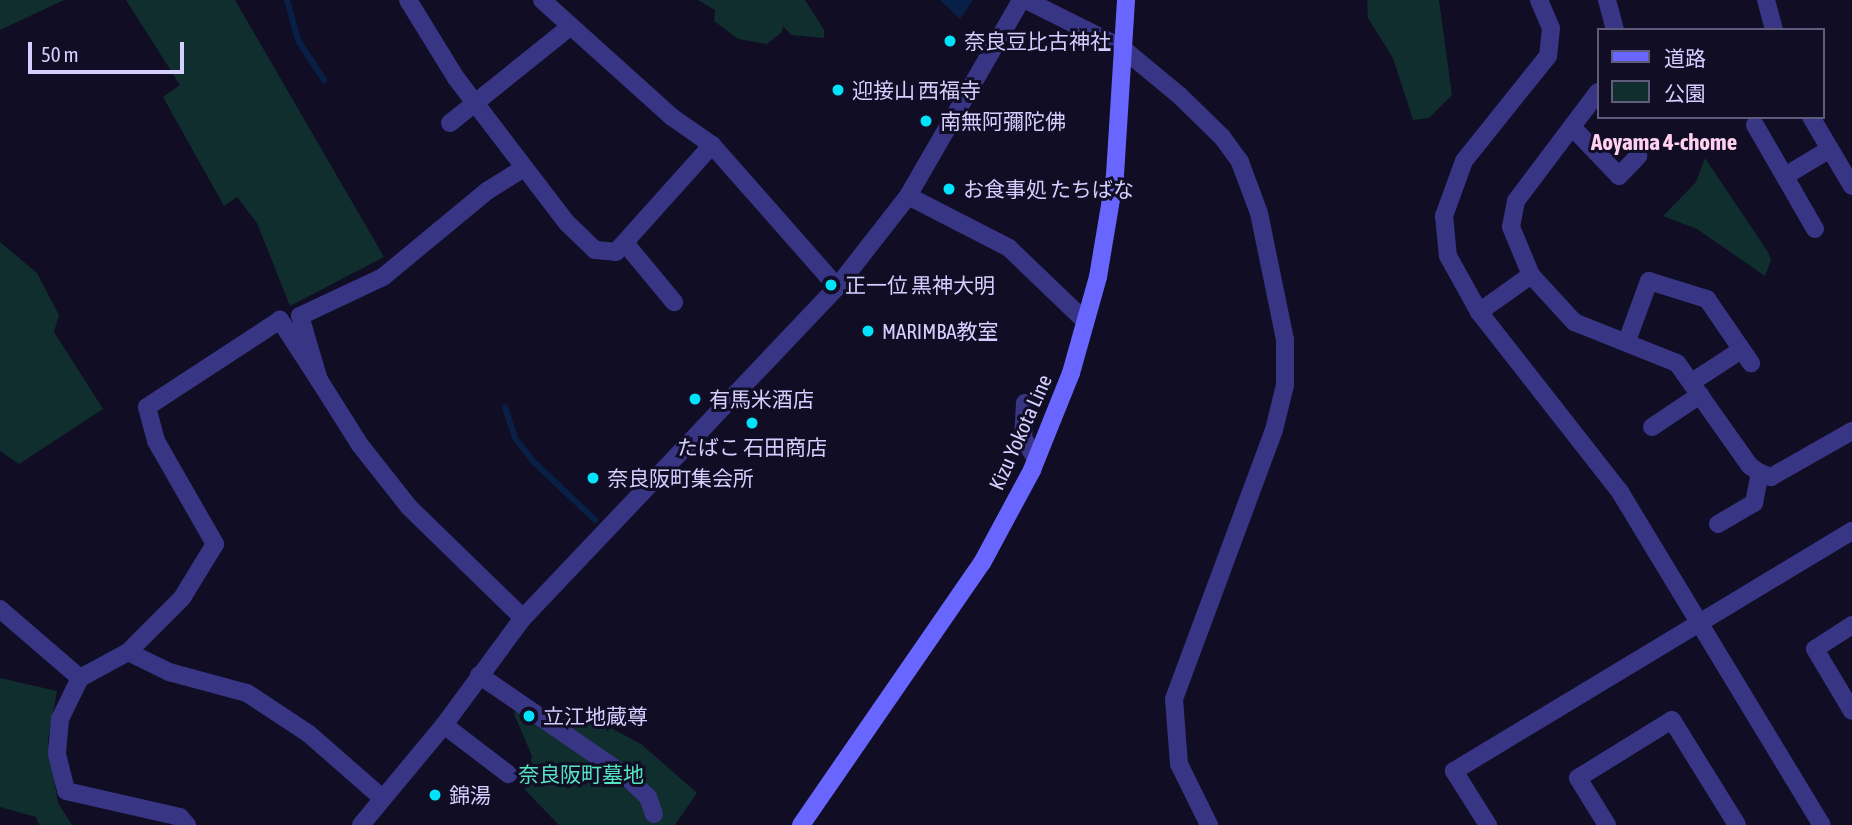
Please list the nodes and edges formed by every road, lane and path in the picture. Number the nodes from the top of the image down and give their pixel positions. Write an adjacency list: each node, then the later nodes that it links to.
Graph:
1 (408, 0): 13 (street)
2 (542, 0): 8 (street)
3 (1023, 0): 11 (street); 24 (street)
4 (1126, 0): 11 (main road, Kizu Yokota Line)
5 (1539, 0): 30 (street)
6 (1608, 0): 9 (street)
7 (1766, 0): 10 (street)
8 (571, 26): 13 (street); 18 (street)
9 (1615, 28)
10 (1773, 28)
11 (1122, 48): 31 (main road, Kizu Yokota Line); 57 (street)
12 (1596, 95): 17 (street)
13 (475, 104): 15 (street); 21 (street)
14 (1812, 119): 19 (street)
15 (450, 123)
16 (1755, 125): 22 (street)
17 (1574, 129): 20 (street); 27 (street)
18 (712, 145): 26 (street); 28 (street)
19 (1830, 149): 22 (street); 23 (street)
20 (1638, 156)
21 (524, 168): 26 (street); 33 (street)
22 (1785, 176): 25 (street)
23 (1852, 186)
24 (908, 196): 28 (street); 31 (street)
25 (1815, 229)
26 (625, 243): 29 (street)
27 (1531, 275): 30 (street); 32 (street)
28 (837, 287): 43 (street)
29 (674, 302)
30 (1479, 312): 44 (street)
31 (1086, 321): 38 (main road, Kizu Yokota Line)
32 (1627, 341): 34 (street); 34 (street)
33 (319, 380): 43 (street); 46 (street)
34 (1696, 389): 36 (street); 39 (street)
35 (1025, 403): 38 (street)
36 (1652, 427)
37 (1852, 431): 39 (street)
38 (1036, 459): 56 (main road, Kizu Yokota Line)
39 (1760, 473): 40 (street)
40 (1718, 524)
41 (1852, 531): 44 (street)
42 (0, 609): 48 (street)
43 (523, 618): 47 (street)
44 (1700, 622): 58 (street); 61 (street)
45 (1852, 625): 49 (street)
46 (128, 652): 48 (street); 52 (street)
47 (479, 675): 50 (street); 53 (street)
48 (80, 678): 54 (street)
49 (1852, 711)
50 (444, 725): 51 (street); 52 (street)
51 (508, 774)
52 (382, 798): 55 (street)
53 (654, 814)
54 (187, 825)
55 (361, 825)
56 (801, 825)
57 (1209, 825)
58 (1488, 825)
59 (1607, 825): 60 (street)
60 (1737, 825)
61 (1822, 825)

